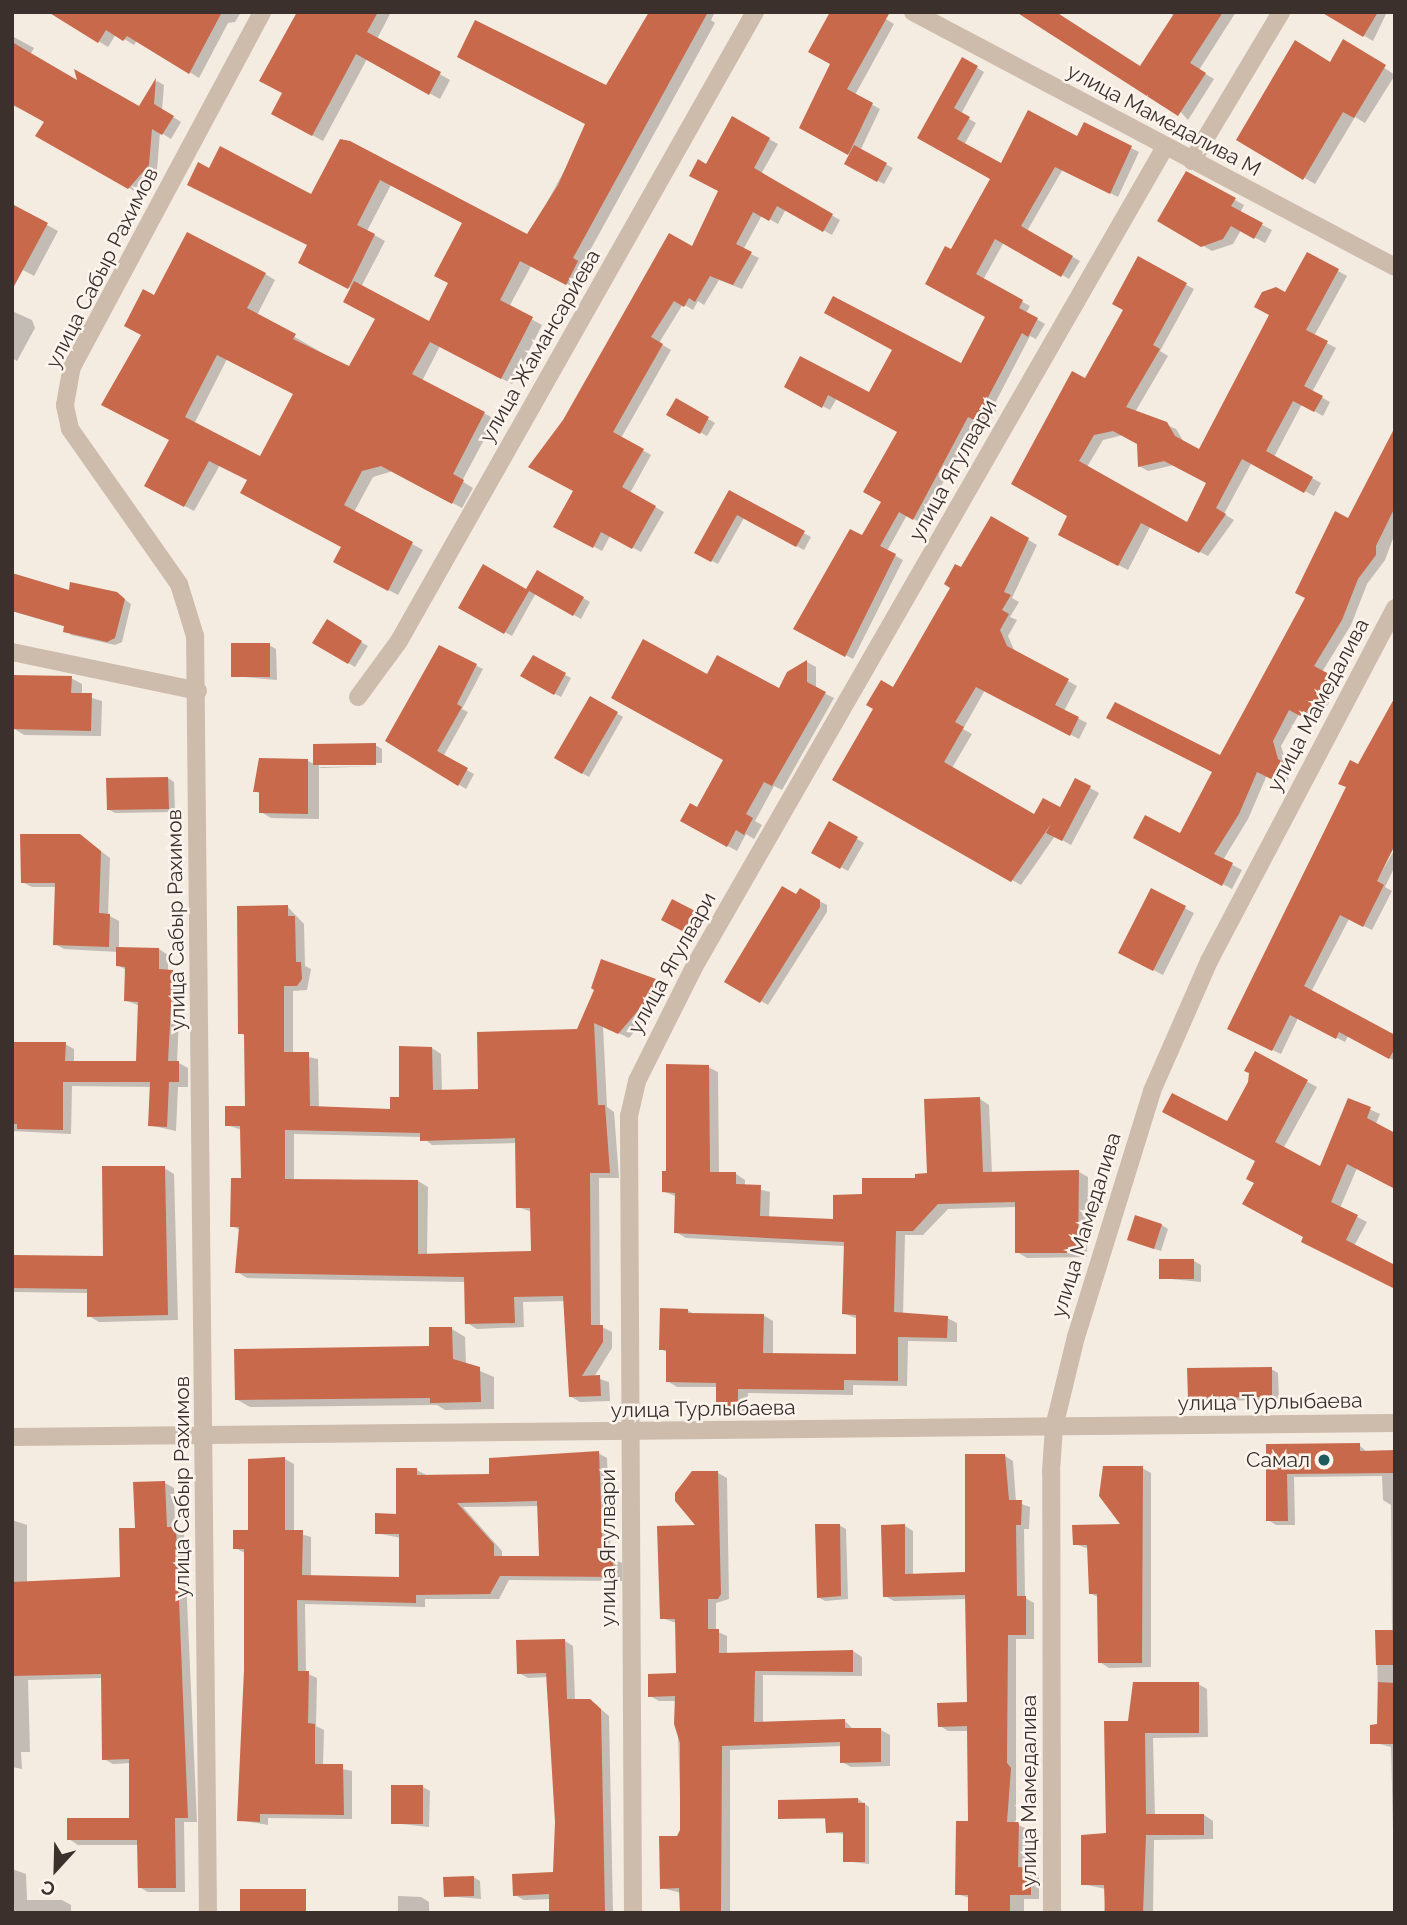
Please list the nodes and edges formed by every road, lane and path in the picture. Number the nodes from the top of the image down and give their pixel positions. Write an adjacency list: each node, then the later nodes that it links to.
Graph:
1 (262, 12): 10 (street, улица Сабыр Рахимов)
2 (755, 12): 11 (street, улица Жамансариева)
3 (913, 12): 5 (street, улица Мамедалива М)
4 (1281, 12): 6 (street)
5 (1166, 147): 6 (street, улица Мамедалива М); 14 (street, улица Ягулвари)
6 (1192, 161): 7 (street, улица Мамедалива М)
7 (1395, 267)
8 (1395, 608): 13 (street, улица Мамедалива)
9 (12, 652): 10 (street)
10 (198, 691): 15 (street, улица Сабыр Рахимов)
11 (358, 697)
12 (1395, 1423): 13 (street, улица Турлыбаева)
13 (1054, 1427): 14 (street, улица Турлыбаева); 19 (street, улица Мамедалива)
14 (631, 1433): 15 (street, улица Турлыбаева); 18 (street, улица Ягулвари)
15 (204, 1435): 16 (street, улица Турлыбаева); 17 (street, улица Сабыр Рахимов)
16 (12, 1437)
17 (208, 1913)
18 (633, 1913)
19 (1052, 1913)

